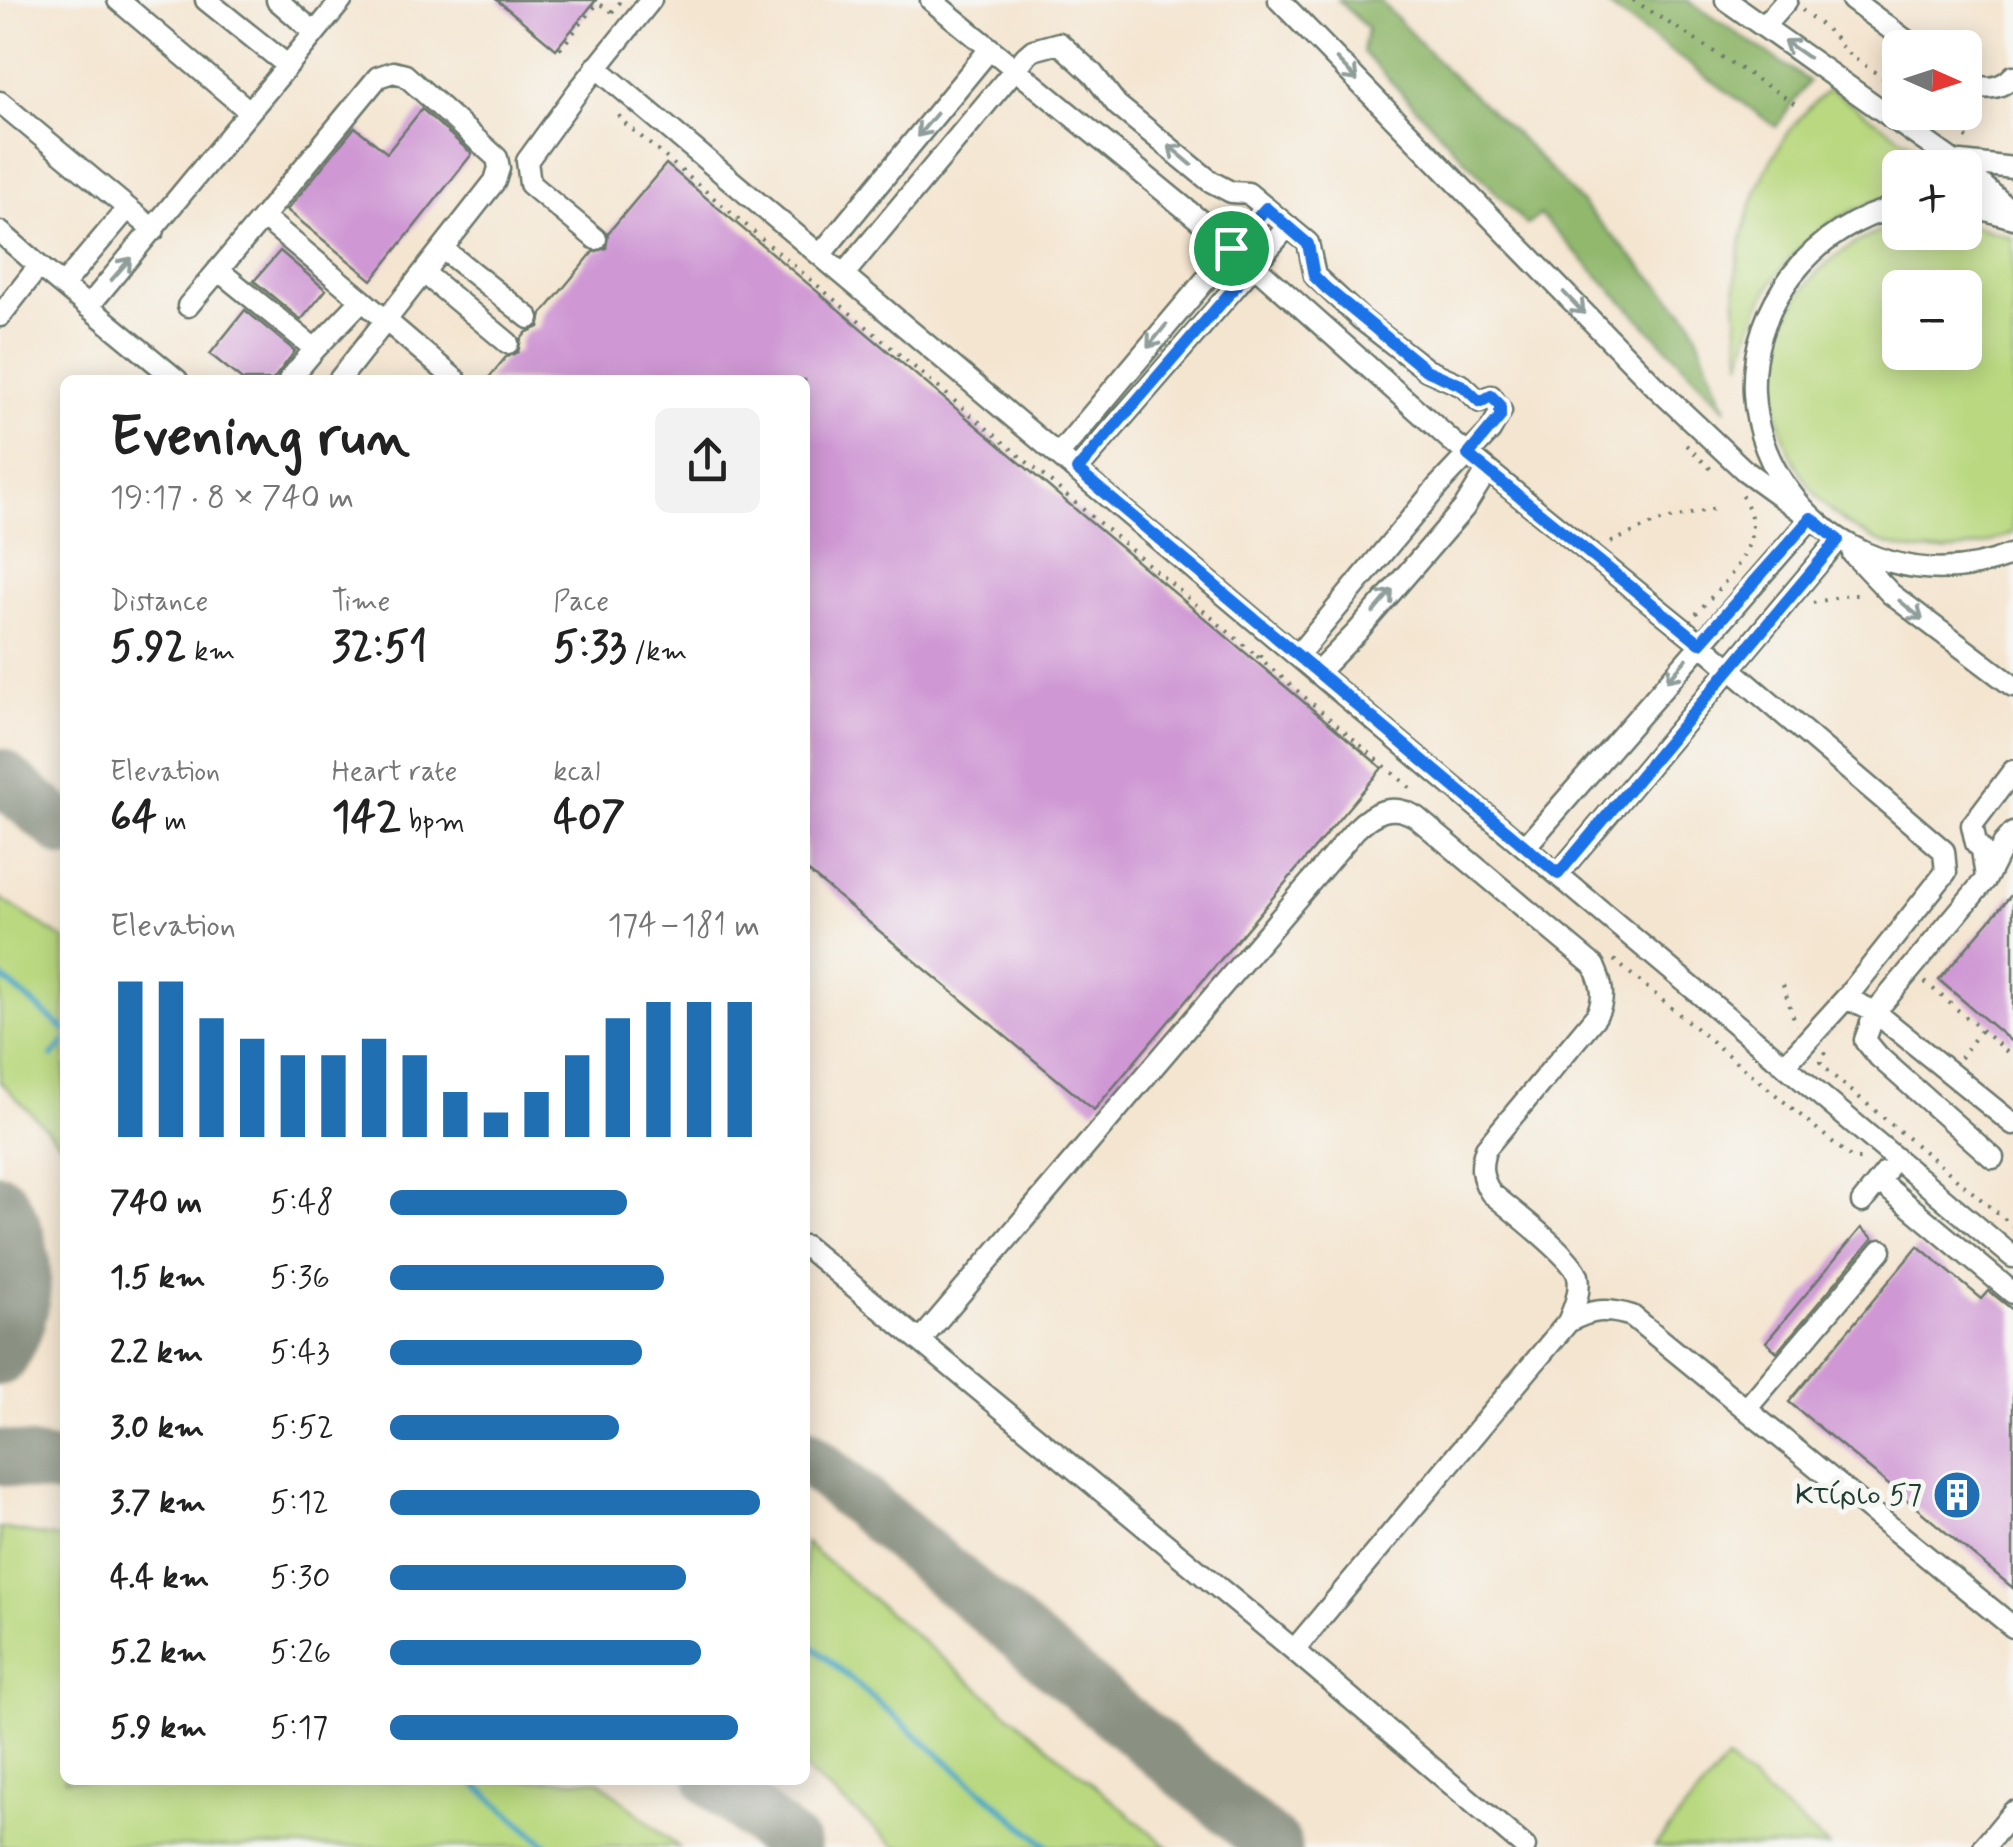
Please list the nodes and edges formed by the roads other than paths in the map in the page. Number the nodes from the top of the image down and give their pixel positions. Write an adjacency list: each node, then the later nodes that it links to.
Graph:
1 (118, 0): 21 (street)
2 (206, 0): 15 (street)
3 (278, 0): 13 (street)
4 (342, 0): 13 (street)
5 (651, 0): 16 (street)
6 (931, 0): 14 (street)
7 (1279, 0): 61 (street, one-way to 61)
8 (1726, 0): 11 (street)
9 (1786, 0): 11 (street)
10 (1852, 0): 12 (street)
11 (1764, 26): 22 (street, one-way to 11)
12 (1892, 30)
13 (314, 31): 15 (street)
14 (989, 50): 17 (street); 38 (street, one-way to 38)
15 (287, 65): 21 (street)
16 (596, 67): 35 (street); 38 (street)
17 (1014, 70): 26 (street, one-way to 17); 37 (street); 43 (street)
18 (2012, 80): 19 (street)
19 (1982, 86)
20 (0, 102): 28 (street)
21 (250, 111): 33 (street)
22 (1938, 150)
23 (1982, 168): 24 (street)
24 (2013, 168)
25 (1982, 186): 30 (street)
26 (1266, 208): 32 (street); 37 (street)
27 (1982, 208): 30 (street)
28 (127, 209): 33 (street); 44 (street)
29 (1882, 213): 61 (street)
30 (2013, 216)
31 (263, 217): 36 (street); 41 (street); 45 (street)
32 (1288, 226): 39 (street); 58 (street)
33 (154, 230): 47 (street, one-way to 33)
34 (0, 232): 40 (street)
35 (596, 239)
36 (443, 248): 42 (street); 49 (street)
37 (1231, 248): 39 (street); 57 (street, one-way to 57)
38 (820, 255): 43 (street)
39 (1254, 265): 58 (street); 59 (street)
40 (39, 266): 44 (street); 48 (street)
41 (218, 270): 46 (street); 52 (street)
42 (424, 273): 50 (street); 51 (street)
43 (844, 274): 57 (street)
44 (63, 285): 47 (street)
45 (362, 300): 50 (street); 52 (street)
46 (188, 306)
47 (88, 308): 53 (street)
48 (0, 316)
49 (529, 318)
50 (385, 321): 55 (street); 56 (street)
51 (508, 343)
52 (315, 349): 54 (street)
53 (171, 375)
54 (293, 375)
55 (348, 375)
56 (450, 375)
57 (1058, 455): 59 (street)
58 (1468, 455): 60 (street); 65 (street)
59 (1077, 470): 65 (street)
60 (1487, 471): 64 (street); 67 (street, one-way to 60)
61 (1810, 517): 62 (street); 64 (street)
62 (1840, 541): 63 (street); 66 (street); 68 (street, one-way to 68)
63 (2013, 554)
64 (1700, 643): 66 (street); 71 (street, one-way to 71)
65 (1297, 656): 67 (street)
66 (1729, 667): 72 (street); 74 (street)
67 (1317, 672): 71 (street)
68 (2013, 686)
69 (2013, 771): 73 (street)
70 (2013, 834): 73 (street)
71 (1526, 847): 72 (street)
72 (1558, 874): 76 (street)
73 (1986, 878): 75 (street)
74 (1846, 998): 75 (street); 76 (street)
75 (1875, 1012): 77 (street); 78 (street)
76 (1785, 1065): 79 (street)
77 (2013, 1124)
78 (1992, 1158)
79 (1896, 1159): 80 (street); 84 (street)
80 (1878, 1181): 81 (street); 85 (street)
81 (1862, 1202)
82 (810, 1250): 87 (street)
83 (1881, 1250): 88 (street)
84 (2013, 1256)
85 (2013, 1293)
86 (1568, 1322): 87 (street); 88 (street); 90 (street)
87 (920, 1340): 90 (street)
88 (1747, 1408): 89 (street)
89 (2013, 1627)
90 (1294, 1650): 92 (street)
91 (2013, 1812): 93 (street)
92 (1525, 1847)
93 (1984, 1847)

